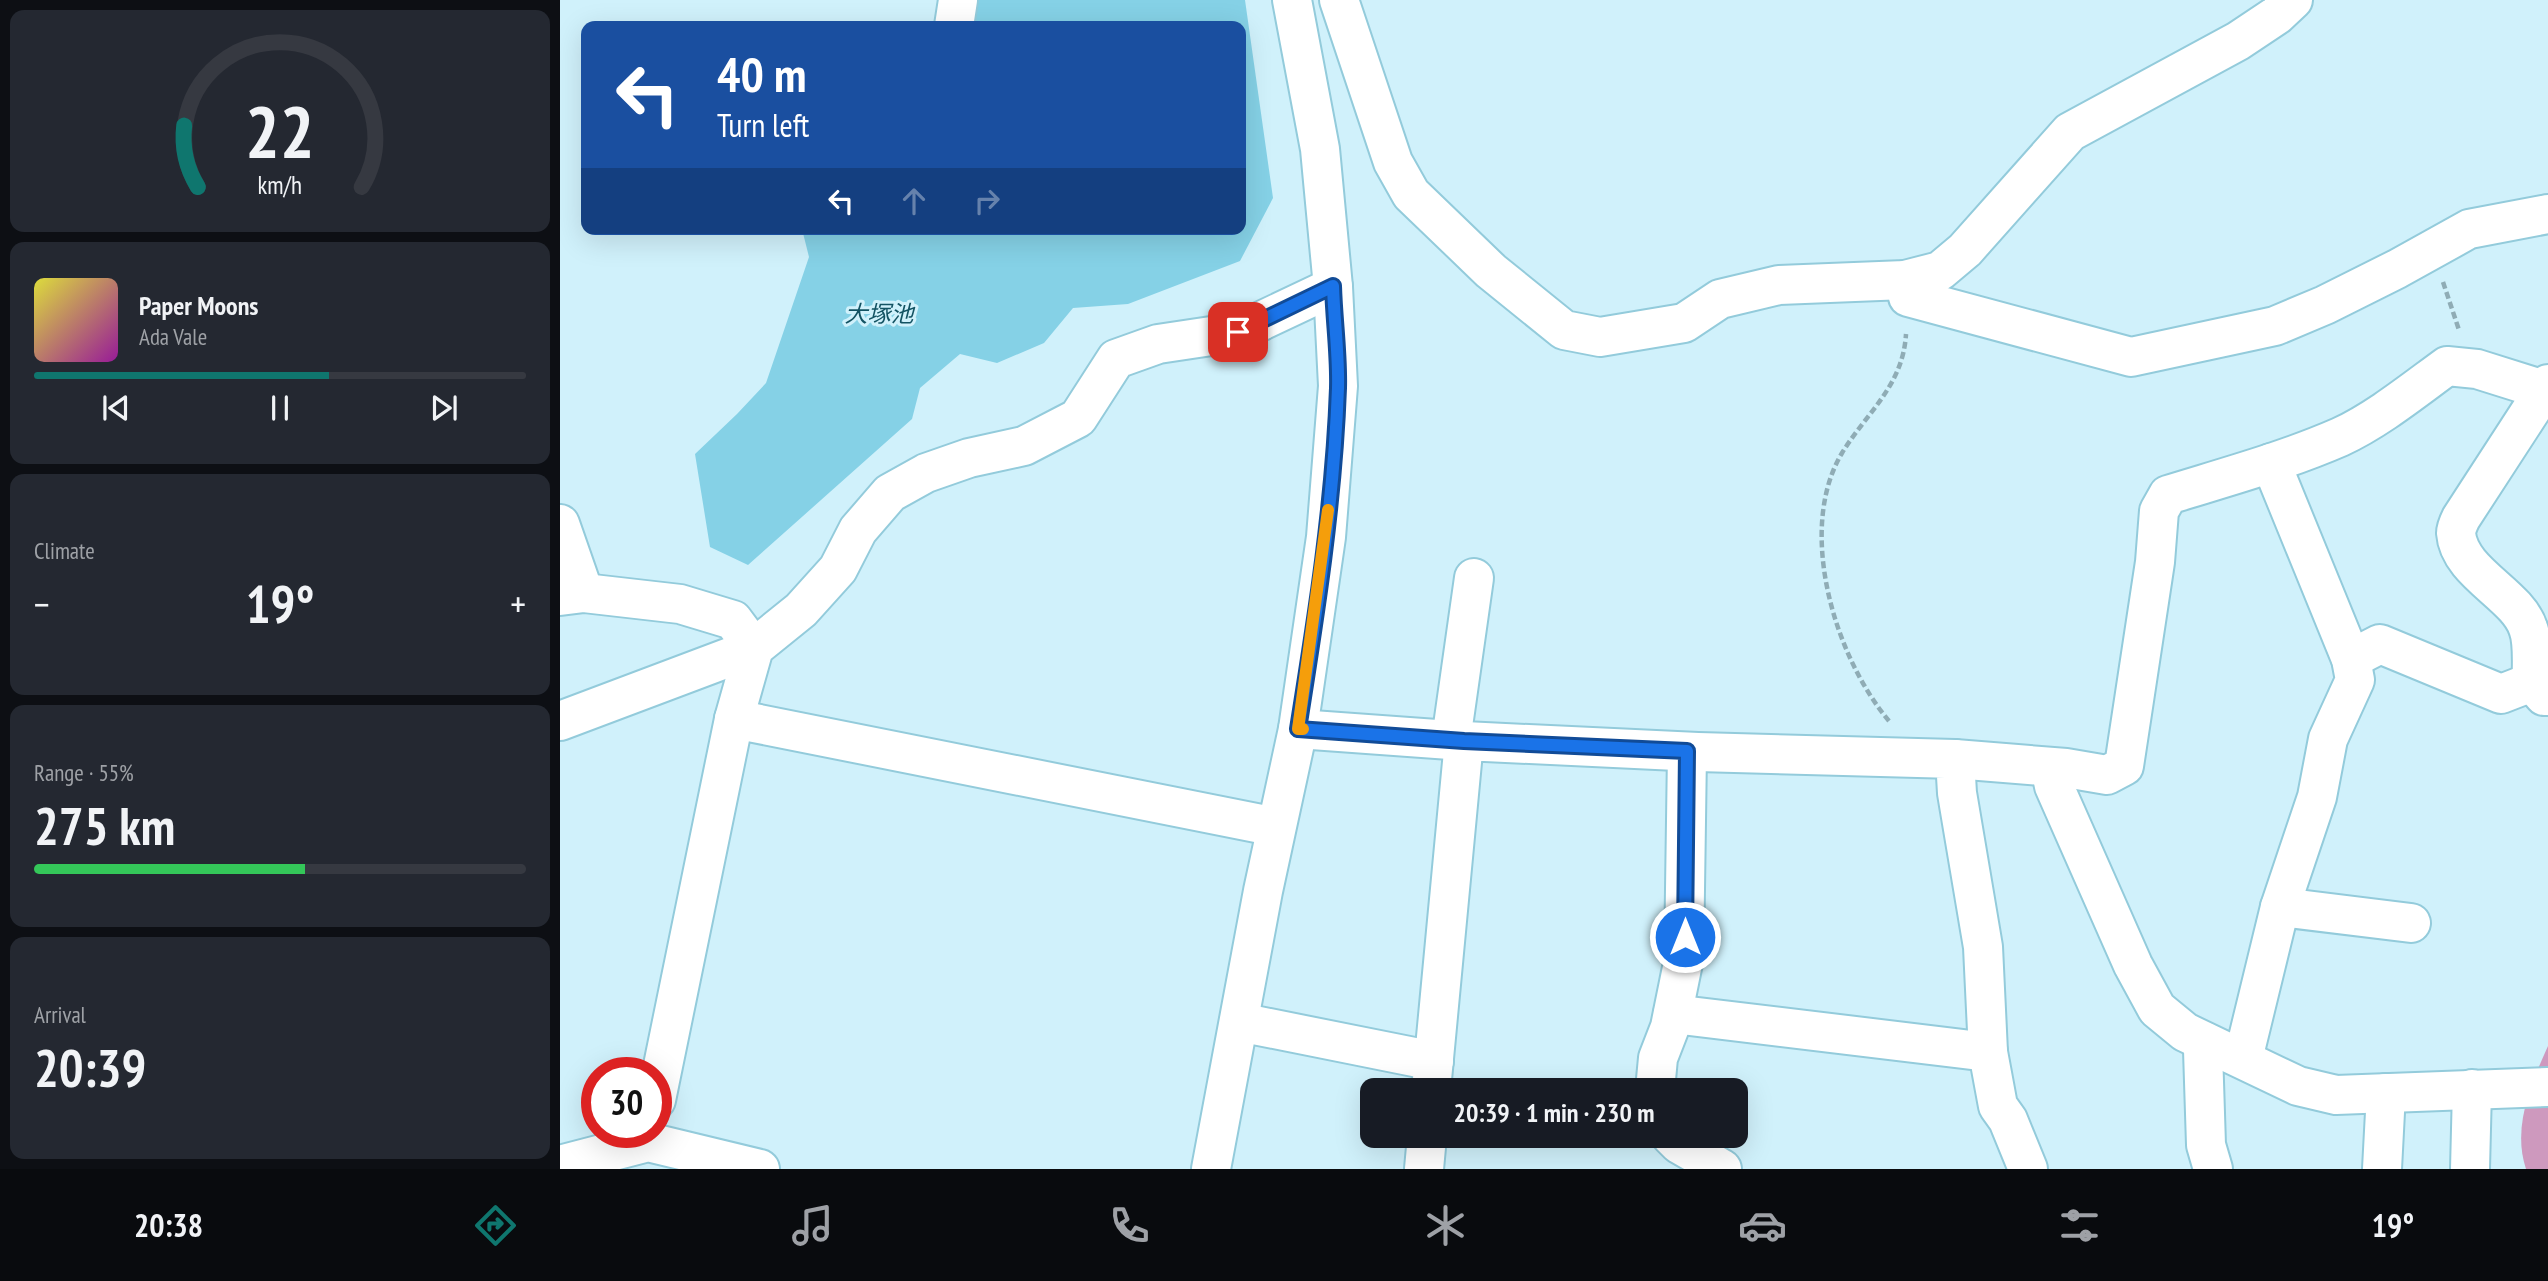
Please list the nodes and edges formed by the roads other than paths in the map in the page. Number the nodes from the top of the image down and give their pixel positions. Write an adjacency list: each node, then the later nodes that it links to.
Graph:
1 (958, 0): 5 (street)
2 (1292, 0): 7 (street)
3 (1339, 0): 8 (street)
4 (2293, 0): 8 (street)
5 (955, 21)
6 (2548, 214): 8 (street)
7 (1333, 286): 14 (street); 19 (street)
8 (1906, 288)
9 (2546, 387): 10 (street); 16 (street)
10 (2271, 463): 15 (street); 23 (street)
11 (560, 524): 13 (street)
12 (1474, 578): 20 (street)
13 (572, 594): 14 (street)
14 (754, 648): 17 (street); 18 (street)
15 (2351, 659): 16 (street); 25 (street)
16 (2540, 689)
17 (734, 719): 24 (street); 31 (street)
18 (560, 721)
19 (1298, 729): 20 (street); 24 (street)
20 (1458, 741): 21 (street); 33 (street)
21 (1687, 751): 22 (street); 27 (street)
22 (1955, 759): 23 (street); 30 (street)
23 (2050, 766): 29 (street)
24 (1276, 827): 28 (street)
25 (2280, 907): 26 (street); 32 (street)
26 (2411, 923)
27 (1673, 1014): 30 (street); 34 (street)
28 (1239, 1022): 33 (street); 43 (street)
29 (2205, 1042): 32 (street); 47 (street)
30 (1988, 1052): 46 (street)
31 (665, 1057)
32 (2243, 1059): 37 (street)
33 (1433, 1076)
34 (1657, 1078)
35 (2548, 1087): 36 (street)
36 (2473, 1089): 37 (street); 49 (street)
37 (2386, 1093): 48 (street)
38 (647, 1148): 41 (street); 42 (street)
39 (1426, 1148): 44 (street)
40 (1686, 1148): 45 (street)
41 (560, 1165)
42 (760, 1169)
43 (1211, 1169)
44 (1424, 1169)
45 (1722, 1169)
46 (2028, 1169)
47 (2213, 1169)
48 (2382, 1169)
49 (2470, 1169)

